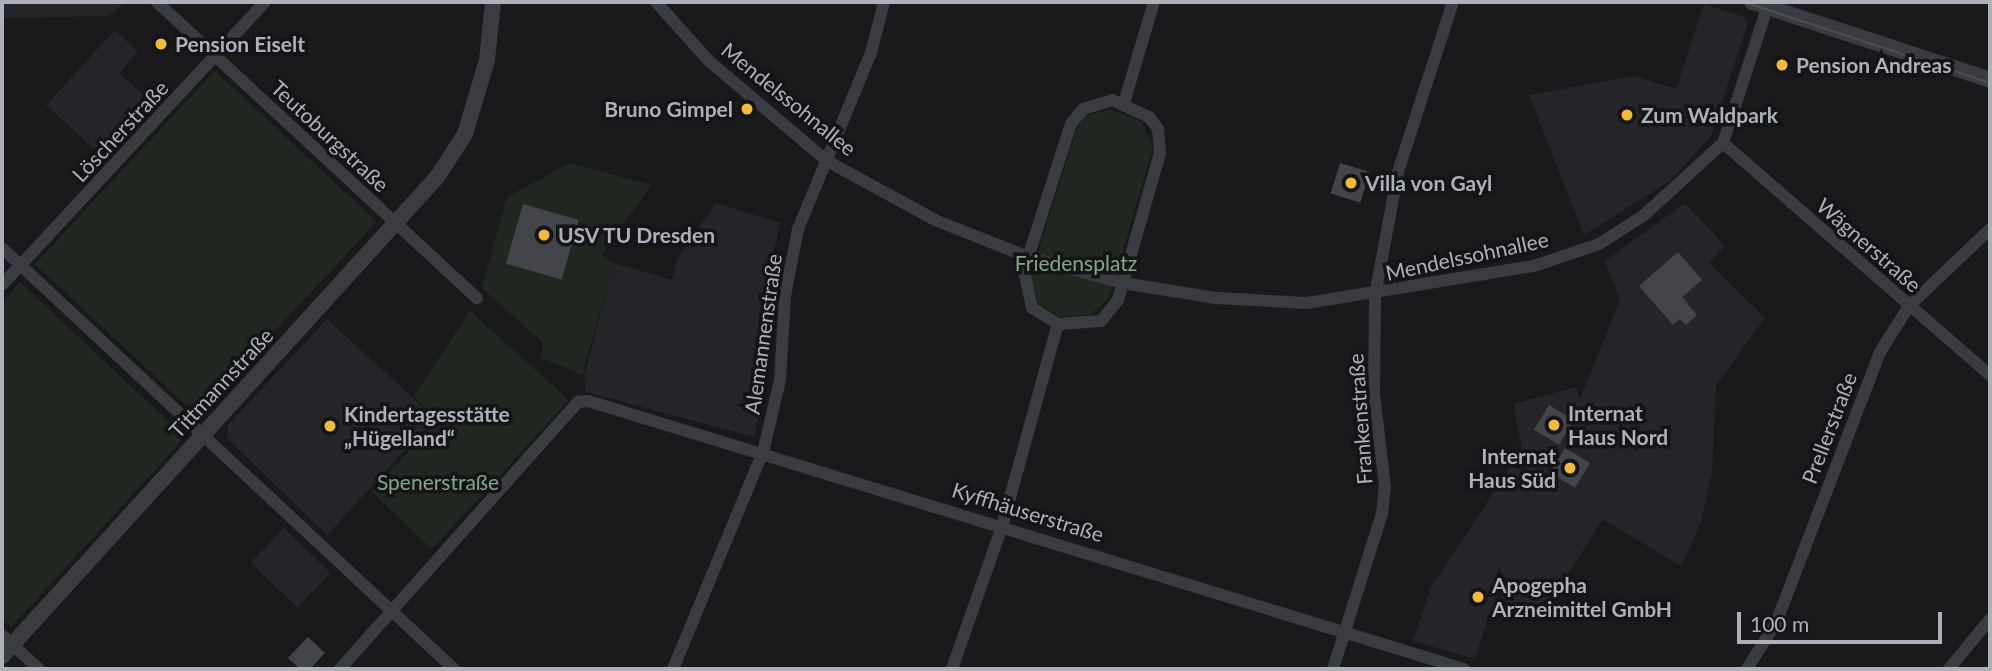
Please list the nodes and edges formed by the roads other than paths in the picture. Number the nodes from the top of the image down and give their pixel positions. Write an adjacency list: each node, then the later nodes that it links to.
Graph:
1 (157, 2): 9 (street, Teutoburgstraße)
2 (265, 2): 9 (street, Löscherstraße)
3 (493, 2): 14 (street, Tittmannstraße)
4 (656, 2): 13 (street, Mendelssohnallee)
5 (884, 2): 13 (street, Alemannenstraße)
6 (1154, 2): 11 (street)
7 (1453, 2): 21 (street, Frankenstraße)
8 (1763, 3): 10 (street); 12 (street, Mendelssohnallee)
9 (214, 56): 14 (street, Teutoburgstraße); 18 (street, Löscherstraße)
10 (1990, 80)
11 (1124, 103): 17 (street); 19 (street)
12 (1723, 144): 21 (street, Mendelssohnallee); 23 (street, Wägnerstraße)
13 (827, 161): 17 (street, Mendelssohnallee); 27 (street, Alemannenstraße)
14 (396, 224): 22 (street, Teutoburgstraße); 26 (street, Tittmannstraße)
15 (1990, 229): 23 (street, Prellerstraße)
16 (2, 248): 18 (street)
17 (1028, 257): 19 (street); 24 (street)
18 (20, 265): 20 (street, Löscherstraße); 26 (street)
19 (1123, 283): 21 (street, Mendelssohnallee); 24 (street)
20 (2, 285)
21 (1376, 295): 31 (street, Frankenstraße)
22 (477, 298)
23 (1909, 306): 25 (street, Wägnerstraße); 40 (street, Prellerstraße)
24 (1058, 324): 28 (street)
25 (1990, 375)
26 (204, 432): 29 (street); 32 (street, Tittmannstraße)
27 (763, 452): 28 (street, Kyffhäuserstraße); 29 (street, Kyffhäuserstraße); 36 (street, Alemannenstraße)
28 (1003, 523): 31 (street, Kyffhäuserstraße); 37 (street)
29 (390, 611): 34 (street); 35 (street)
30 (1990, 619): 41 (street)
31 (1344, 633): 38 (street, Frankenstraße); 39 (street, Kyffhäuserstraße)
32 (5, 645): 33 (street)
33 (39, 669)
34 (340, 669)
35 (454, 669)
36 (673, 669)
37 (952, 669)
38 (1333, 669)
39 (1464, 669)
40 (1747, 669)
41 (1950, 669)

